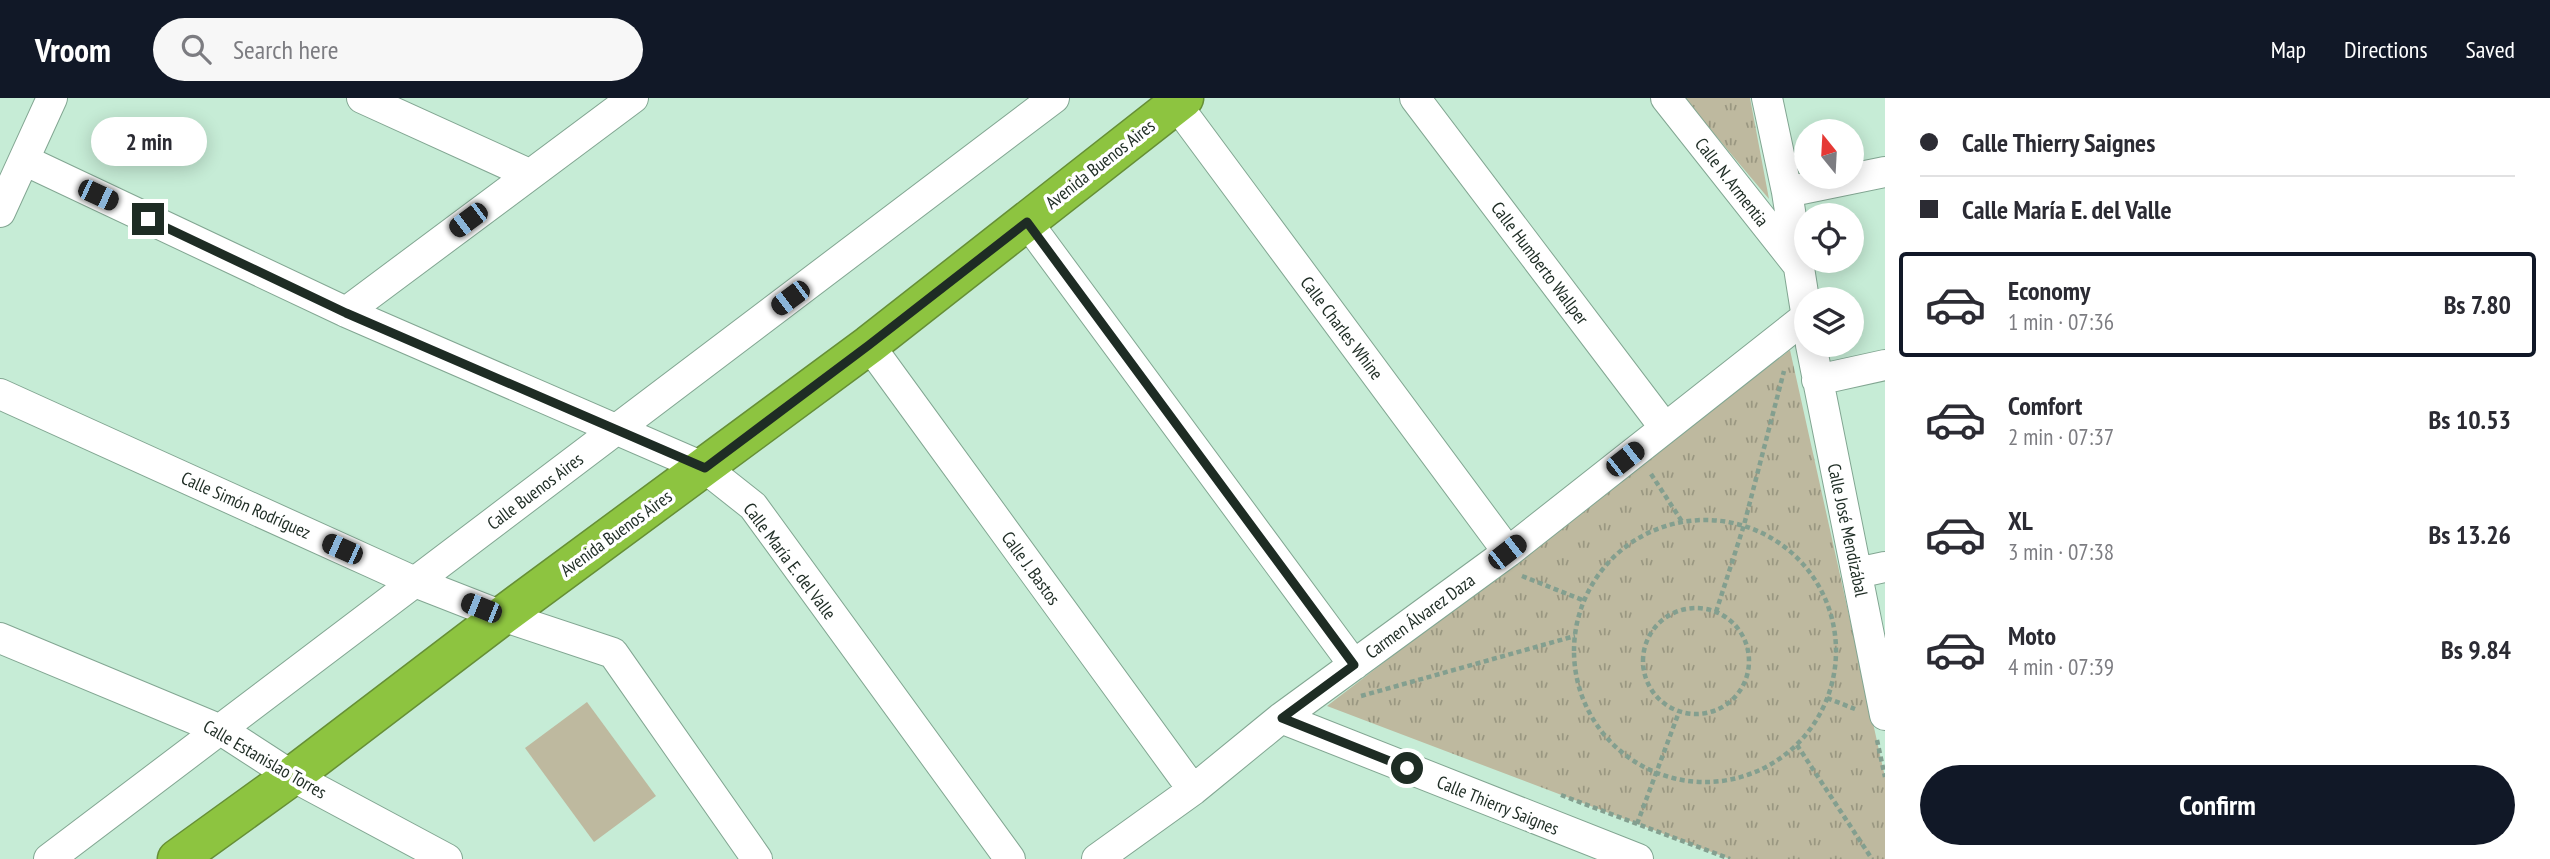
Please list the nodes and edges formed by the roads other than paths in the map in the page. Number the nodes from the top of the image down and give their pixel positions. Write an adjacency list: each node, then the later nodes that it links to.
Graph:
1 (52, 98): 9 (street)
2 (362, 98): 11 (street)
3 (633, 98): 11 (street)
4 (1054, 98): 25 (street, Calle Buenos Aires)
5 (1415, 98): 24 (street, Calle Humberto Wallper)
6 (1666, 98): 16 (street, Calle N. Armentia)
7 (1767, 98): 12 (street)
8 (1180, 101): 14 (highway, Avenida Buenos Aires); 27 (street, Calle Charles Whine)
9 (24, 160): 13 (street); 17 (street, Calle María E. del Valle)
10 (1885, 172): 12 (street)
11 (528, 174): 17 (street)
12 (1787, 192): 15 (street)
13 (0, 212)
14 (1027, 222): 19 (highway, Avenida Buenos Aires); 32 (street)
15 (1794, 235)
16 (1794, 260)
17 (346, 313): 25 (street, Calle María E. del Valle)
18 (1794, 325): 24 (street, Carmen Álvarez Daza)
19 (869, 345): 26 (highway, Avenida Buenos Aires); 37 (street, Calle J. Bastos)
20 (1813, 357): 22 (street, Calle José Mendizábal)
21 (1885, 365): 22 (street)
22 (1817, 380): 28 (street, Calle José Mendizábal)
23 (0, 394): 29 (street, Calle Simón Rodríguez)
24 (1665, 428): 27 (street, Carmen Álvarez Daza)
25 (614, 430): 26 (street, Calle María E. del Valle); 29 (street, Calle Buenos Aires)
26 (705, 468): 30 (highway, Avenida Buenos Aires); 43 (street, Calle María E. del Valle)
27 (1512, 563): 32 (street, Carmen Álvarez Daza)
28 (1871, 570): 33 (street, Calle José Mendizábal)
29 (415, 582): 30 (street, Calle Simón Rodríguez); 35 (street, Calle Buenos Aires)
30 (502, 617): 36 (highway, Avenida Buenos Aires); 42 (street, Calle Simón Rodríguez)
31 (0, 638): 35 (street, Calle Estanislao Torres)
32 (1354, 665): 34 (street, Carmen Álvarez Daza)
33 (1873, 713)
34 (1282, 718): 37 (street, Carmen Álvarez Daza); 38 (street, Calle Thierry Saignes)
35 (221, 730): 36 (street, Calle Estanislao Torres); 39 (street, Calle Buenos Aires)
36 (292, 776): 40 (highway, Avenida Buenos Aires); 41 (street, Calle Estanislao Torres)
37 (1193, 790): 44 (street, Carmen Álvarez Daza)
38 (1606, 854): 45 (street, Calle Thierry Saignes)
39 (49, 859)
40 (177, 859)
41 (447, 859)
42 (757, 859)
43 (1010, 859)
44 (1097, 859)
45 (1638, 859)

